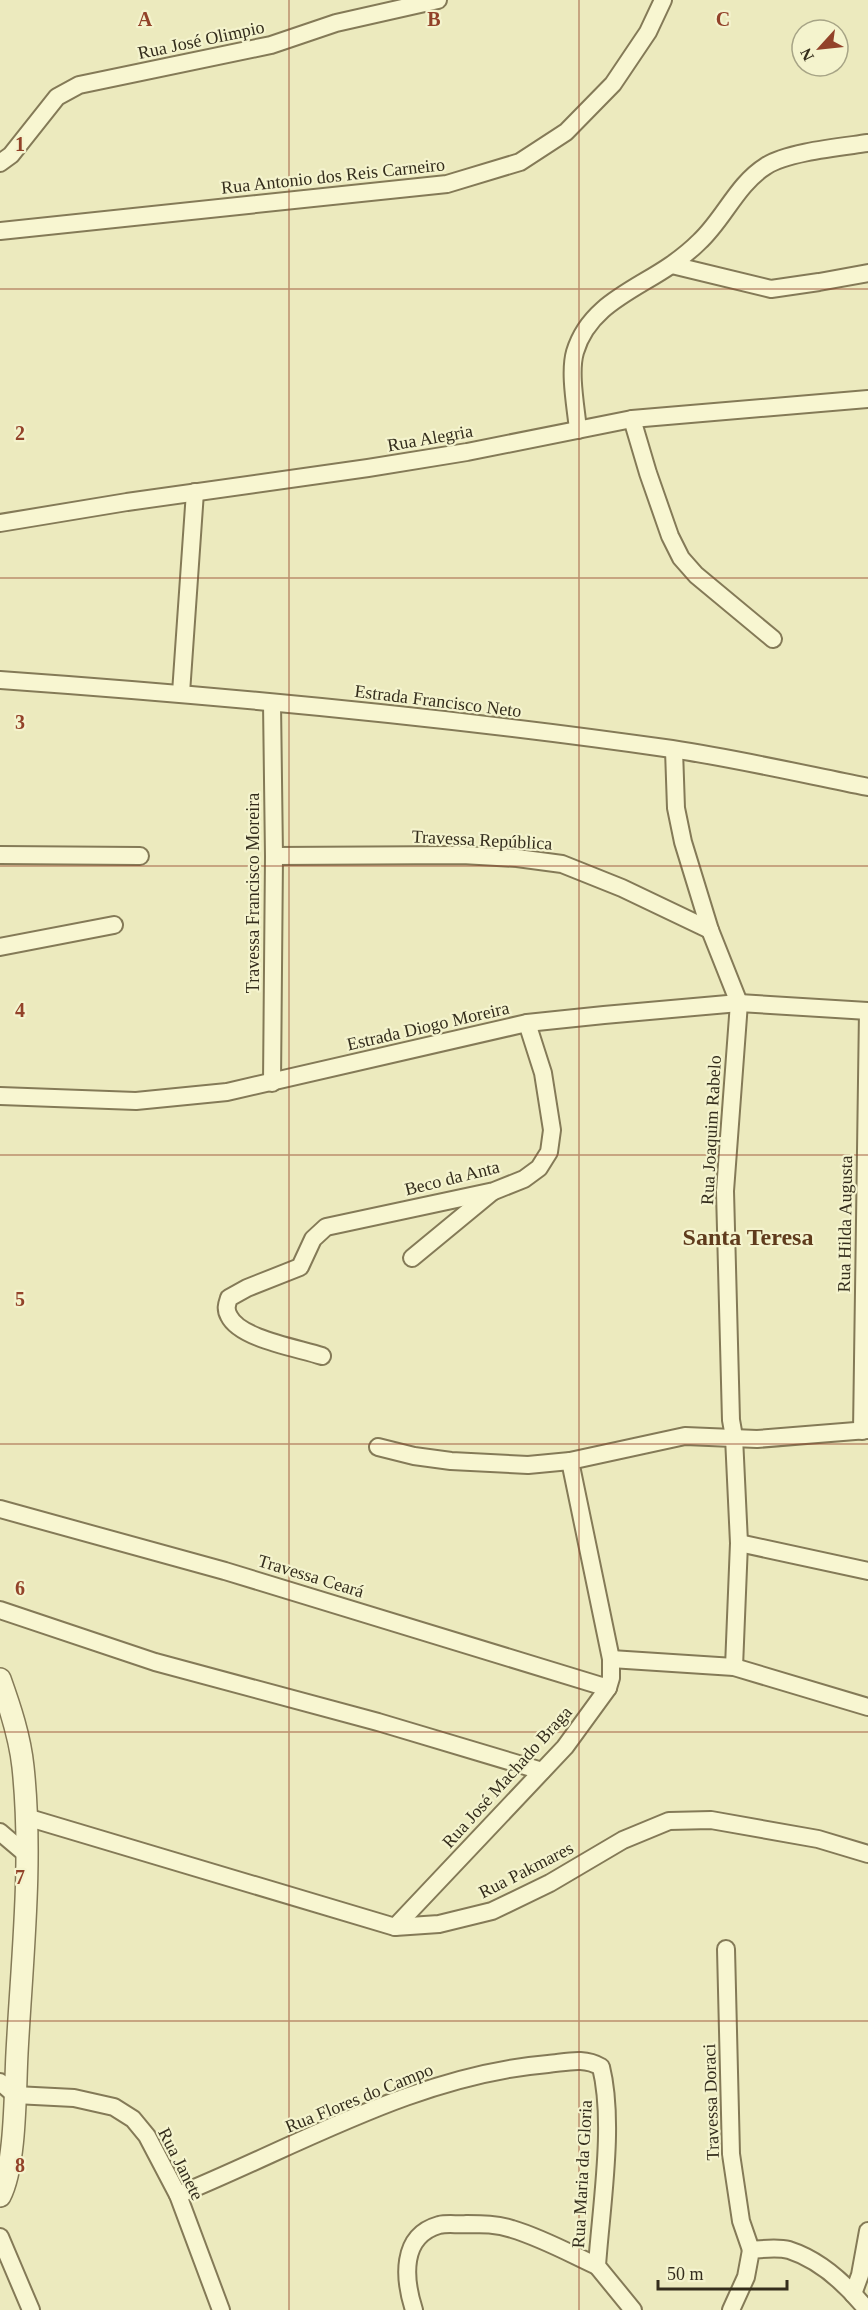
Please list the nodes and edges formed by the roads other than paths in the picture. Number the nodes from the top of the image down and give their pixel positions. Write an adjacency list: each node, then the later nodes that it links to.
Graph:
1 (438, 0): 4 (street, Rua José Olimpio)
2 (663, 0): 5 (street, Rua Antonio dos Reis Carneiro)
3 (868, 142): 6 (street)
4 (0, 163)
5 (0, 231)
6 (672, 265): 7 (street); 10 (street)
7 (868, 273)
8 (868, 399): 9 (street, Rua Alegria)
9 (632, 419): 10 (street, Rua Alegria); 13 (street)
10 (578, 430): 11 (street, Rua Alegria)
11 (195, 492): 12 (street, Rua Alegria); 15 (street)
12 (0, 523)
13 (773, 639)
14 (0, 680): 15 (street, Estrada Francisco Neto)
15 (181, 693): 16 (street, Estrada Francisco Neto)
16 (272, 703): 17 (street, Estrada Francisco Neto); 21 (street, Travessa Francisco Moreira)
17 (674, 750): 18 (street, Estrada Francisco Neto); 23 (street, Rua Joaquim Rabelo)
18 (868, 787)
19 (0, 855): 20 (street)
20 (140, 856)
21 (274, 856): 23 (street, Travessa República); 28 (street, Travessa Francisco Moreira)
22 (114, 925): 24 (street)
23 (710, 930): 25 (street, Rua Joaquim Rabelo)
24 (0, 948)
25 (739, 1003): 26 (street, Estrada Diogo Moreira); 27 (street, Estrada Diogo Moreira); 34 (street, Rua Joaquim Rabelo)
26 (868, 1011): 33 (street, Rua Hilda Augusta)
27 (527, 1023): 28 (street, Estrada Diogo Moreira); 30 (street, Beco da Anta)
28 (272, 1083): 29 (street, Estrada Diogo Moreira)
29 (0, 1096)
30 (494, 1191): 31 (street); 32 (street, Beco da Anta)
31 (412, 1258)
32 (322, 1356)
33 (865, 1431): 34 (street)
34 (734, 1437): 36 (street); 38 (street, Rua Joaquim Rabelo)
35 (378, 1448): 36 (street)
36 (570, 1461): 41 (street)
37 (0, 1509): 44 (street, Travessa Ceará)
38 (739, 1543): 39 (street); 42 (street, Rua Joaquim Rabelo)
39 (868, 1571)
40 (0, 1610): 46 (street)
41 (611, 1659): 42 (street); 44 (street)
42 (734, 1667): 45 (street)
43 (0, 1679): 47 (street)
44 (608, 1688): 46 (street, Rua José Machado Braga)
45 (868, 1707)
46 (542, 1771): 51 (street, Rua José Machado Braga)
47 (26, 1817): 50 (street); 51 (street, Rua Pakmares)
48 (0, 1832): 50 (street)
49 (868, 1854): 51 (street, Rua Pakmares)
50 (27, 1855): 54 (street)
51 (395, 1927)
52 (726, 1949): 59 (street, Travessa Doraci)
53 (563, 2062): 55 (street, Rua Flores do Campo); 60 (street, Rua Maria da Gloria)
54 (7, 2089): 55 (street, Rua Janete); 56 (street)
55 (178, 2195): 63 (street, Rua Janete)
56 (0, 2196)
57 (868, 2231): 61 (street)
58 (0, 2237): 62 (street)
59 (751, 2250): 61 (street); 66 (street)
60 (597, 2265): 64 (street); 65 (street, Rua Maria da Gloria)
61 (853, 2294): 67 (street)
62 (31, 2310)
63 (221, 2310)
64 (414, 2310)
65 (633, 2310)
66 (731, 2310)
67 (867, 2310)

